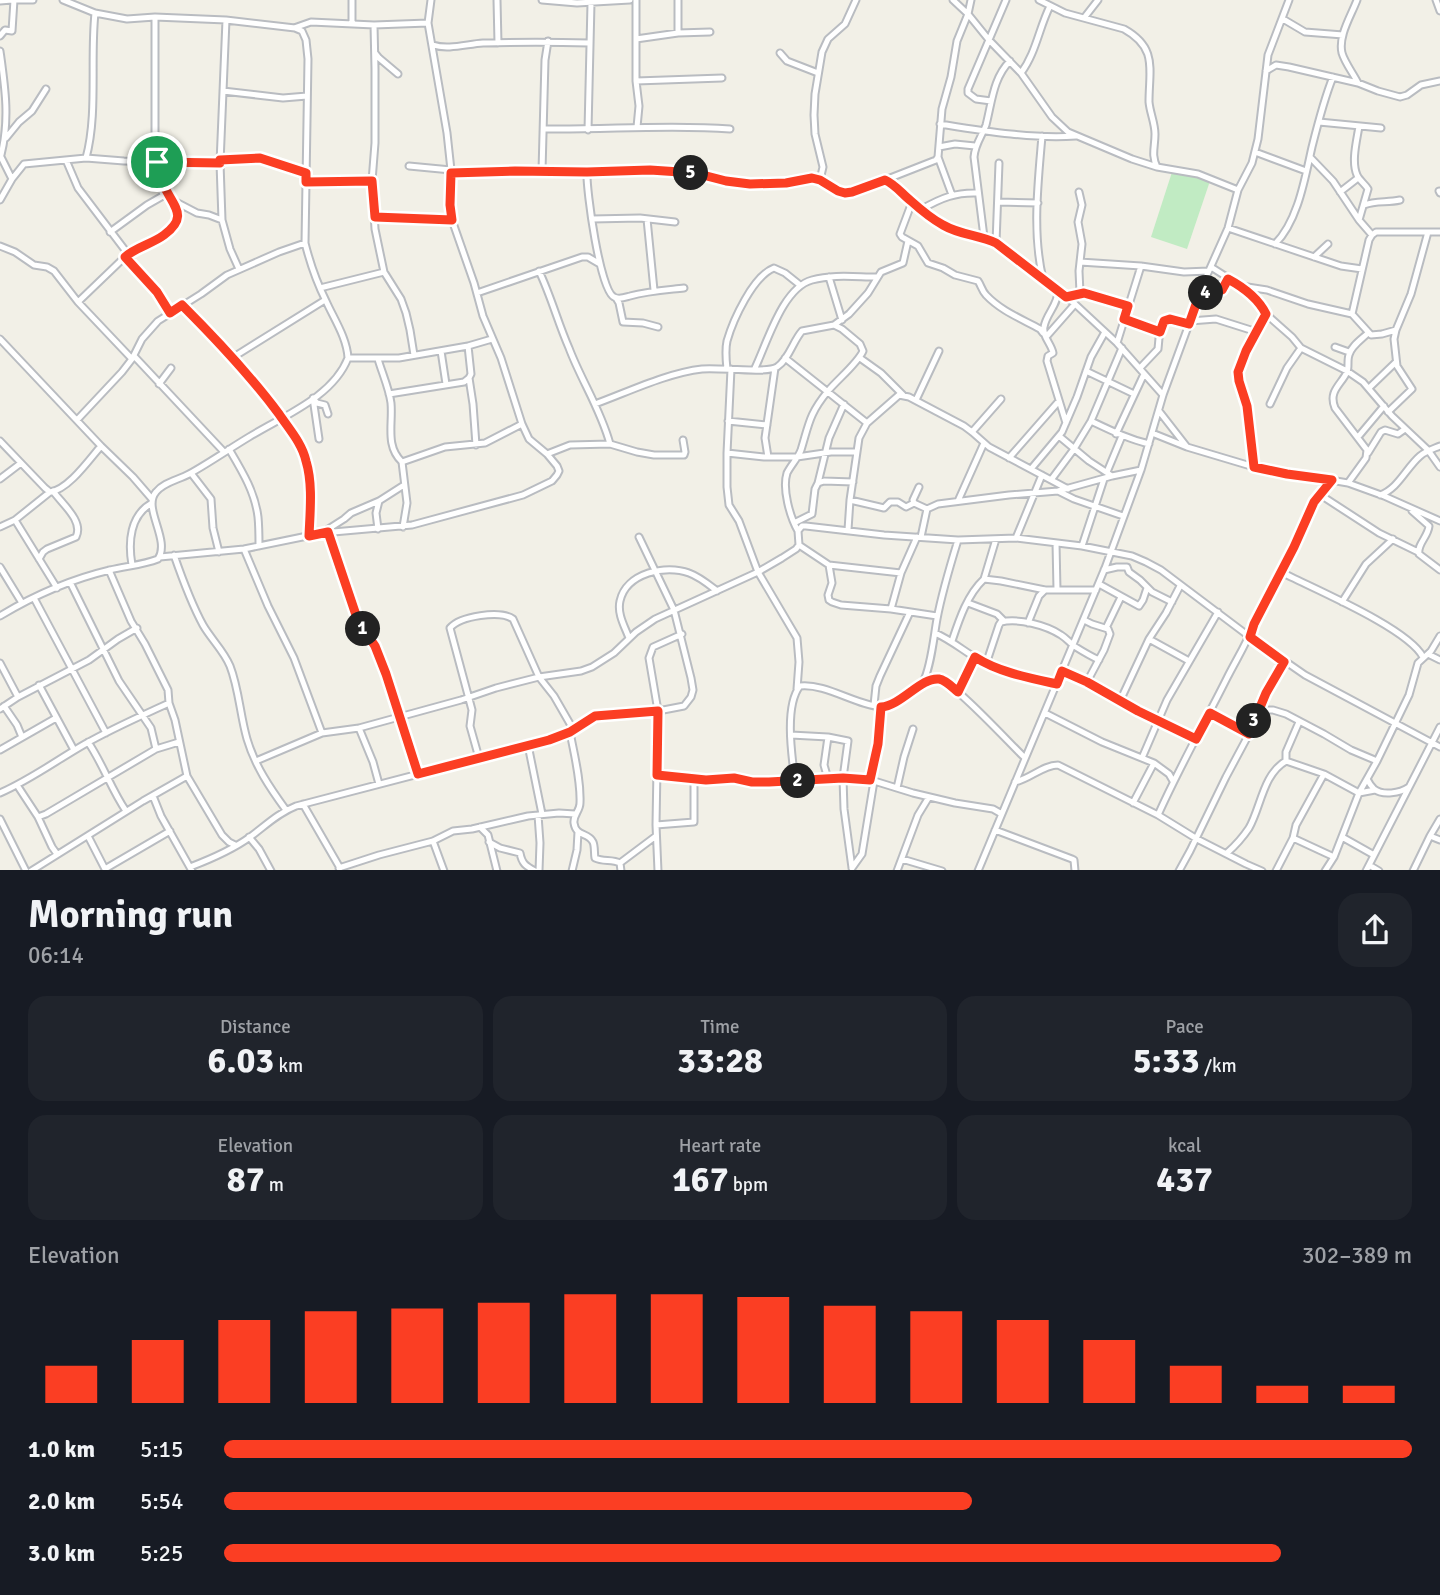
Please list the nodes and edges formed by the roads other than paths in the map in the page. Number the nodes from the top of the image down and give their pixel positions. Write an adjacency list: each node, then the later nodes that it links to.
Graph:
1 (14, 0): 2 (street); 20 (street); 37 (street)
2 (33, 0)
3 (63, 0): 24 (street)
4 (352, 0): 31 (street)
5 (431, 0): 30 (street)
6 (498, 0): 41 (street)
7 (542, 0): 21 (street)
8 (631, 0): 21 (street)
9 (636, 0): 38 (street)
10 (678, 0): 35 (street)
11 (856, 0): 49 (street)
12 (953, 0): 25 (street)
13 (971, 0): 25 (street)
14 (1006, 0): 39 (street)
15 (1039, 0): 22 (street)
16 (1098, 0): 27 (street)
17 (1289, 0): 28 (street)
18 (1357, 0): 36 (street)
19 (1436, 0): 23 (street)
20 (0, 1)
21 (590, 3): 42 (street)
22 (1050, 6): 27 (street); 51 (street)
23 (1440, 11)
24 (96, 13): 26 (street); 79 (street)
25 (968, 14): 39 (street); 62 (street)
26 (155, 17): 29 (street); 82 (street)
27 (1084, 18): 85 (street)
28 (1283, 19): 36 (street); 48 (street)
29 (226, 20): 33 (street); 58 (street)
30 (428, 23): 32 (street); 43 (street)
31 (352, 24): 32 (street); 33 (street)
32 (374, 25): 45 (street)
33 (294, 28): 59 (street)
34 (710, 32): 35 (street)
35 (678, 33): 38 (street)
36 (1343, 35): 56 (street)
37 (0, 36)
38 (636, 38): 55 (street)
39 (989, 40): 47 (street); 60 (street)
40 (548, 41): 41 (street); 42 (street); 66 (street)
41 (498, 43): 43 (street)
42 (589, 43): 68 (street)
43 (433, 44): 88 (street)
44 (0, 51): 72 (street)
45 (375, 52): 50 (street); 95 (street)
46 (780, 53): 49 (street)
47 (1010, 61): 51 (street); 60 (street)
48 (1266, 71): 52 (street); 75 (street)
49 (818, 73): 93 (street)
50 (398, 74)
51 (1021, 74): 71 (street)
52 (1333, 77): 56 (street); 61 (street)
53 (722, 78): 55 (street)
54 (1440, 80): 56 (street)
55 (636, 81): 64 (street)
56 (1358, 83)
57 (46, 89): 72 (street)
58 (223, 91): 59 (street); 81 (street)
59 (307, 96): 90 (street)
60 (990, 101): 69 (street)
61 (1319, 122): 63 (street); 78 (street)
62 (940, 124): 69 (street); 74 (street)
63 (1359, 126): 65 (street); 91 (street)
64 (636, 127): 67 (street); 68 (street)
65 (1381, 128)
66 (545, 129): 68 (street); 86 (street)
67 (730, 129)
68 (588, 130)
69 (984, 130): 70 (street); 73 (street)
70 (1042, 136): 71 (street); 108 (street)
71 (1076, 136): 85 (street)
72 (5, 141): 76 (street)
73 (975, 146): 74 (street); 101 (street)
74 (939, 147): 77 (street)
75 (1255, 152): 87 (street); 97 (street)
76 (1, 155): 92 (street)
77 (938, 157): 94 (street); 102 (street)
78 (1310, 157): 87 (street); 99 (street)
79 (86, 158): 80 (street); 82 (street)
80 (66, 160): 92 (street); 119 (street)
81 (220, 161): 82 (street); 90 (street); 114 (street)
82 (157, 162): 100 (street)
83 (999, 163): 107 (street)
84 (409, 166): 88 (street)
85 (1157, 167): 97 (street)
86 (542, 171): 88 (street); 89 (street)
87 (1306, 171): 127 (street)
88 (451, 172): 115 (street)
89 (587, 172): 93 (street); 112 (street)
90 (306, 173): 96 (street)
91 (1358, 178): 99 (street); 109 (street)
92 (12, 179): 103 (street)
93 (820, 180): 94 (street)
94 (885, 180): 106 (street)
95 (372, 181): 96 (street); 111 (street)
96 (306, 182): 125 (street)
97 (1238, 190): 118 (street)
98 (1079, 192): 132 (street)
99 (1340, 192): 116 (street)
100 (168, 193): 104 (street); 119 (street)
101 (978, 194): 102 (street); 123 (street)
102 (952, 195): 110 (street)
103 (0, 200)
104 (173, 200): 114 (street); 130 (street)
105 (1400, 201): 109 (street)
106 (912, 202): 110 (street); 124 (street)
107 (998, 202): 108 (street); 126 (street)
108 (1038, 203): 143 (street)
109 (1364, 205): 116 (street)
110 (922, 209): 123 (street)
111 (375, 217): 115 (street); 139 (street)
112 (592, 219): 113 (street); 133 (street)
113 (647, 219): 117 (street); 150 (street)
114 (222, 220): 135 (street)
115 (452, 220): 152 (street)
116 (1359, 220): 122 (street)
117 (675, 222)
118 (1228, 228): 127 (street); 136 (street)
119 (110, 232): 130 (street)
120 (1428, 232): 121 (street); 122 (street); 170 (street)
121 (1440, 232)
122 (1372, 235): 137 (street)
123 (984, 237): 126 (street)
124 (908, 241): 141 (street); 175 (street)
125 (305, 243): 135 (street); 148 (street)
126 (996, 243): 143 (street)
127 (1275, 244): 131 (street)
128 (1328, 244): 131 (street)
129 (0, 246): 158 (street)
130 (127, 256): 158 (street); 162 (street)
131 (1314, 257): 137 (street)
132 (1080, 262): 134 (street); 153 (street)
133 (600, 264): 138 (street); 156 (street)
134 (1141, 265): 136 (street); 161 (street)
135 (239, 269): 160 (street)
136 (1210, 269): 142 (street); 144 (street)
137 (1362, 269): 164 (street)
138 (539, 271): 152 (street); 214 (street)
139 (384, 272): 148 (street); 185 (street)
140 (829, 277): 141 (street); 145 (street); 166 (street)
141 (877, 277): 166 (street)
142 (1228, 279): 146 (street); 147 (street)
143 (1043, 280): 151 (street)
144 (1205, 280): 146 (street); 154 (street)
145 (800, 285): 195 (street); 196 (street)
146 (1223, 285): 154 (street)
147 (1241, 286): 163 (street); 164 (street)
148 (320, 288): 157 (street)
149 (684, 288): 150 (street)
150 (654, 290): 156 (street)
151 (1058, 291): 155 (street); 175 (street)
152 (477, 293): 177 (street)
153 (1080, 293): 155 (street); 161 (street)
154 (1200, 293): 167 (street)
155 (1066, 297): 159 (street)
156 (616, 298): 169 (street)
157 (325, 300): 187 (street); 188 (street)
158 (78, 302): 186 (street)
159 (1075, 304): 171 (street); 175 (street)
160 (182, 305): 162 (street); 187 (street)
161 (1128, 306): 165 (street)
162 (170, 313): 186 (street)
163 (1266, 314): 173 (street); 180 (street)
164 (1352, 314): 174 (street)
165 (1124, 319): 172 (street); 179 (street)
166 (842, 320): 168 (street)
167 (1190, 322): 172 (street); 173 (street); 209 (street)
168 (834, 325): 189 (street); 190 (street)
169 (658, 327)
170 (1396, 330): 174 (street); 192 (street)
171 (1105, 332): 179 (street); 197 (street)
172 (1160, 332): 198 (street)
173 (1257, 332): 259 (street)
174 (1368, 334): 184 (street)
175 (1045, 335): 213 (street)
176 (0, 339): 221 (street)
177 (492, 339): 178 (street); 227 (street)
178 (468, 346): 182 (street); 200 (street)
179 (1119, 346): 198 (street); 201 (street)
180 (1301, 348): 199 (street); 216 (street)
181 (1335, 348): 184 (street)
182 (441, 351): 185 (street); 203 (street)
183 (939, 351): 212 (street)
184 (1349, 352): 199 (street)
185 (414, 355): 191 (street)
186 (133, 357): 202 (street); 221 (street)
187 (232, 358): 220 (street)
188 (348, 358): 191 (street); 210 (street)
189 (785, 358): 194 (street); 205 (street)
190 (860, 358): 205 (street); 208 (street)
191 (378, 359): 206 (street)
192 (1396, 362): 204 (street); 217 (street)
193 (171, 368): 202 (street)
194 (775, 368): 196 (street); 228 (street)
195 (729, 369): 196 (street); 214 (street); 222 (street)
196 (754, 369)
197 (1086, 371): 201 (street); 226 (street)
198 (1142, 371): 207 (street); 209 (street)
199 (1348, 371): 204 (street); 235 (street)
200 (469, 379): 203 (street); 242 (street)
201 (1107, 383): 207 (street); 223 (street)
202 (159, 384): 247 (street)
203 (446, 384): 206 (street)
204 (1368, 388): 217 (street)
205 (828, 391): 215 (street); 255 (street)
206 (389, 394): 257 (street)
207 (1134, 394): 233 (street)
208 (903, 395): 212 (street); 225 (street)
209 (1163, 395): 218 (street)
210 (313, 398): 219 (street); 220 (street); 236 (street)
211 (1002, 399): 230 (street)
212 (916, 400): 230 (street)
213 (1059, 401): 226 (street); 256 (street)
214 (595, 404): 240 (street)
215 (844, 404): 225 (street); 253 (street)
216 (1270, 404)
217 (1386, 409): 224 (street); 229 (street)
218 (1159, 411): 232 (street); 245 (street)
219 (328, 414)
220 (281, 418): 247 (street); 298 (street)
221 (77, 421): 243 (street)
222 (728, 421): 228 (street); 250 (street)
223 (1091, 421): 233 (street); 246 (street)
224 (1372, 421): 231 (street); 235 (street)
225 (867, 423): 249 (street)
226 (1066, 423): 234 (street)
227 (522, 424): 242 (street); 252 (street)
228 (767, 425): 254 (street)
229 (1405, 429): 231 (street); 248 (street)
230 (972, 432): 239 (street)
231 (1381, 432): 251 (street)
232 (1152, 433): 241 (street); 245 (street)
233 (1119, 435): 241 (street); 265 (street)
234 (1059, 436): 246 (street); 261 (street)
235 (1358, 437): 251 (street)
236 (319, 439)
237 (683, 440): 240 (street)
238 (1, 443): 258 (street)
239 (984, 443): 256 (street); 283 (street)
240 (610, 444): 252 (street)
241 (1149, 444): 262 (street)
242 (476, 445): 257 (street)
243 (101, 446): 275 (street); 281 (street)
244 (1440, 446): 248 (street)
245 (1186, 447): 259 (street)
246 (1074, 449): 265 (street); 267 (street)
247 (227, 450): 263 (street); 307 (street)
248 (1428, 450): 260 (street); 279 (street)
249 (856, 452): 253 (street); 269 (street)
250 (727, 453): 254 (street); 323 (street)
251 (1368, 453): 271 (street)
252 (547, 454): 293 (street)
253 (824, 454): 255 (street); 270 (street)
254 (768, 457): 255 (street)
255 (797, 457): 291 (street)
256 (1009, 458): 261 (street)
257 (402, 462): 272 (street)
258 (21, 463): 266 (street); 275 (street)
259 (1254, 467): 268 (street)
260 (1440, 467)
261 (1031, 469): 264 (street)
262 (1141, 470): 265 (street); 288 (street)
263 (191, 473): 281 (street); 311 (street)
264 (1042, 475): 267 (street); 277 (street)
265 (1108, 475): 274 (street); 285 (street)
266 (0, 479)
267 (1051, 480): 274 (street)
268 (1332, 480): 271 (street); 278 (street)
269 (853, 482): 270 (street); 280 (street)
270 (818, 483): 291 (street)
271 (1348, 483): 279 (street)
272 (404, 485): 282 (street); 293 (street)
273 (919, 487): 284 (street)
274 (1068, 489): 276 (street)
275 (51, 491): 289 (street); 315 (street)
276 (1058, 491): 277 (street); 285 (street)
277 (1034, 493): 283 (street); 301 (street)
278 (1319, 494): 304 (street); 324 (street)
279 (1380, 495): 286 (street)
280 (850, 500): 284 (street); 295 (street)
281 (152, 501): 314 (street); 316 (street)
282 (379, 501): 294 (street); 297 (street)
283 (958, 502): 287 (street)
284 (914, 503): 287 (street)
285 (1094, 506): 288 (street); 308 (street)
286 (1410, 508): 290 (street); 312 (street)
287 (927, 509): 300 (street)
288 (1123, 516): 310 (street)
289 (15, 520): 292 (street); 315 (street)
290 (1440, 522)
291 (794, 523): 296 (street)
292 (0, 527)
293 (403, 527): 294 (street)
294 (378, 529): 297 (street)
295 (848, 530): 296 (street); 300 (street)
296 (798, 531): 306 (street)
297 (325, 532): 298 (street); 390 (street)
298 (309, 536): 307 (street)
299 (639, 537): 322 (street)
300 (919, 537): 303 (street); 325 (street)
301 (1016, 538): 302 (street); 305 (street)
302 (996, 539): 303 (street); 326 (street)
303 (958, 540): 346 (street)
304 (1393, 540): 312 (street); 338 (street)
305 (1056, 543): 308 (street); 333 (street)
306 (799, 545): 317 (street); 323 (street)
307 (259, 546): 309 (street)
308 (1082, 546): 310 (street)
309 (244, 549): 311 (street); 400 (street)
310 (1111, 551): 320 (street); 328 (street)
311 (219, 552): 313 (street)
312 (1418, 552): 321 (street)
313 (174, 555): 314 (street); 417 (street)
314 (160, 557): 316 (street)
315 (39, 559): 330 (street)
316 (132, 565): 319 (street)
317 (829, 565): 325 (street); 341 (street)
318 (0, 567): 339 (street)
319 (109, 570): 327 (street); 350 (street)
320 (1104, 570): 329 (street); 331 (street)
321 (1440, 570)
322 (654, 571): 334 (street); 342 (street); 356 (street)
323 (758, 572): 334 (street); 376 (street)
324 (1282, 572): 338 (street); 355 (street)
325 (901, 573): 341 (street)
326 (984, 579): 332 (street); 340 (street)
327 (70, 582): 330 (street); 360 (street)
328 (1180, 586): 337 (street); 344 (street)
329 (1097, 587): 333 (street); 335 (street); 347 (street)
330 (57, 588): 336 (street)
331 (1147, 588): 335 (street); 337 (street)
332 (1045, 590): 333 (street); 349 (street)
333 (1057, 590)
334 (717, 591): 342 (street)
335 (1121, 597): 351 (street)
336 (34, 598): 339 (street); 369 (street)
337 (1172, 602): 357 (street)
338 (1342, 602): 361 (street)
339 (22, 603): 345 (street)
340 (968, 603): 348 (street); 358 (street)
341 (891, 609): 343 (street)
342 (674, 610): 353 (street); 356 (street)
343 (910, 612): 346 (street); 382 (street)
344 (1218, 612): 355 (street); 365 (street)
345 (0, 616)
346 (937, 616): 352 (street)
347 (1084, 620): 351 (street); 359 (street)
348 (1004, 621): 349 (street); 368 (street)
349 (1028, 623): 359 (street)
350 (137, 628): 360 (street); 381 (street)
351 (1106, 628): 363 (street)
352 (935, 633): 358 (street); 375 (street)
353 (682, 634): 386 (street); 386 (street)
354 (1440, 636): 361 (street)
355 (1250, 637): 366 (street); 388 (street)
356 (629, 638): 371 (street)
357 (1149, 639): 365 (street); 380 (street)
358 (952, 641): 362 (street)
359 (1073, 645): 363 (street); 370 (street)
360 (103, 649): 369 (street); 389 (street)
361 (1426, 656): 364 (street); 394 (street)
362 (975, 657): 368 (street); 377 (street)
363 (1099, 660): 372 (street)
364 (1440, 660)
365 (1189, 661): 392 (street)
366 (1284, 662): 385 (street); 394 (street)
367 (0, 663): 378 (street)
368 (986, 664): 373 (street)
369 (72, 669): 374 (street); 399 (street)
370 (1062, 671): 372 (street); 373 (street)
371 (539, 677): 379 (street); 379 (street); 398 (street)
372 (1087, 682): 380 (street)
373 (1057, 684): 387 (street)
374 (39, 685): 378 (street); 391 (street)
375 (922, 685): 377 (street); 384 (street)
376 (797, 689): 382 (street); 402 (street)
377 (958, 692): 415 (street)
378 (18, 696): 383 (street)
379 (469, 697): 390 (street); 414 (street)
380 (1120, 701): 392 (street)
381 (169, 703): 389 (street); 407 (street)
382 (874, 705): 384 (street)
383 (2, 707): 403 (street)
384 (881, 707): 431 (street)
385 (1259, 710): 393 (street); 401 (street)
386 (658, 711): 398 (street); 422 (street)
387 (1045, 713): 415 (street); 416 (street)
388 (1210, 713): 401 (street); 405 (street)
389 (142, 715): 399 (street); 411 (street)
390 (400, 717): 396 (street); 421 (street)
391 (56, 718): 403 (street); 413 (street)
392 (1158, 721): 405 (street); 416 (street)
393 (1299, 722): 418 (street); 419 (street)
394 (1394, 723): 408 (street); 419 (street)
395 (1440, 727): 408 (street)
396 (359, 728): 400 (street); 434 (street)
397 (913, 729): 437 (street)
398 (571, 731): 409 (street); 449 (street)
399 (106, 733): 406 (street)
400 (322, 733): 417 (street)
401 (1249, 734): 466 (street)
402 (791, 735): 404 (street); 430 (street)
403 (22, 737): 412 (street)
404 (828, 737): 426 (street); 428 (street)
405 (1196, 739): 432 (street)
406 (88, 742): 413 (street); 425 (street)
407 (179, 742): 411 (street); 424 (street)
408 (1432, 743): 410 (street); 436 (street)
409 (528, 745): 414 (street); 448 (street)
410 (1440, 747)
411 (156, 749): 425 (street)
412 (0, 750)
413 (74, 750): 435 (street)
414 (479, 758): 421 (street)
415 (1025, 758): 433 (street)
416 (1142, 758): 420 (street)
417 (256, 761): 445 (street)
418 (1286, 761): 423 (street); 472 (street)
419 (1377, 761): 429 (street)
420 (1154, 763): 432 (street); 443 (street)
421 (418, 774): 434 (street)
422 (657, 775): 427 (street); 454 (street)
423 (1324, 775): 440 (street); 465 (street)
424 (187, 776): 441 (street); 471 (street)
425 (108, 778): 446 (street); 451 (street)
426 (843, 778): 428 (street); 431 (street); 481 (street)
427 (694, 779): 430 (street); 454 (street)
428 (828, 779): 430 (street)
429 (1367, 779): 438 (street); 440 (street)
430 (795, 781)
431 (872, 781): 437 (street); 481 (street)
432 (1173, 781): 450 (street)
433 (1014, 782): 443 (street); 447 (street)
434 (379, 784): 444 (street)
435 (17, 785): 439 (street); 451 (street)
436 (1410, 786): 438 (street); 474 (street)
437 (897, 788): 442 (street)
438 (1375, 790): 440 (street)
439 (0, 793)
440 (1359, 793): 464 (street)
441 (153, 796): 446 (street); 457 (street)
442 (929, 797): 447 (street); 476 (street)
443 (1133, 803): 450 (street)
444 (303, 804): 445 (street); 480 (street)
445 (286, 810): 463 (street)
446 (126, 811): 460 (street)
447 (1000, 813): 456 (street)
448 (540, 814): 449 (street); 455 (street); 487 (street)
449 (575, 814): 458 (street)
450 (1158, 815): 466 (street)
451 (38, 817): 473 (street)
452 (0, 819): 459 (street)
453 (1440, 819): 462 (street)
454 (656, 825): 461 (street)
455 (481, 827): 469 (street); 470 (street)
456 (995, 830): 492 (street); 493 (street)
457 (170, 831): 479 (street); 483 (street)
458 (578, 832): 477 (street); 488 (street)
459 (9, 834): 467 (street); 482 (street)
460 (88, 836): 473 (street); 483 (street)
461 (656, 836): 477 (street); 489 (street)
462 (1430, 836): 468 (street); 499 (street)
463 (249, 837): 471 (street); 484 (street)
464 (1342, 837): 474 (street); 475 (street)
465 (1293, 838): 475 (street); 496 (street)
466 (1197, 839): 472 (street); 494 (street)
467 (0, 840)
468 (1440, 840)
469 (433, 841): 480 (street); 485 (street)
470 (489, 842): 486 (street); 487 (street)
471 (235, 845): 479 (street)
472 (1227, 853): 495 (street)
473 (57, 854): 482 (street)
474 (1374, 855): 478 (street)
475 (1334, 857): 497 (street)
476 (902, 859): 490 (street); 491 (street)
477 (621, 867)
478 (1367, 868): 498 (street)
479 (191, 869)
480 (340, 869)
481 (851, 869)
482 (29, 870)
483 (105, 870)
484 (271, 870)
485 (444, 870)
486 (497, 870)
487 (537, 870)
488 (572, 870)
489 (659, 870)
490 (898, 870)
491 (942, 870)
492 (978, 870)
493 (1075, 870)
494 (1179, 870)
495 (1262, 870)
496 (1276, 870)
497 (1325, 870)
498 (1379, 870)
499 (1413, 870)

